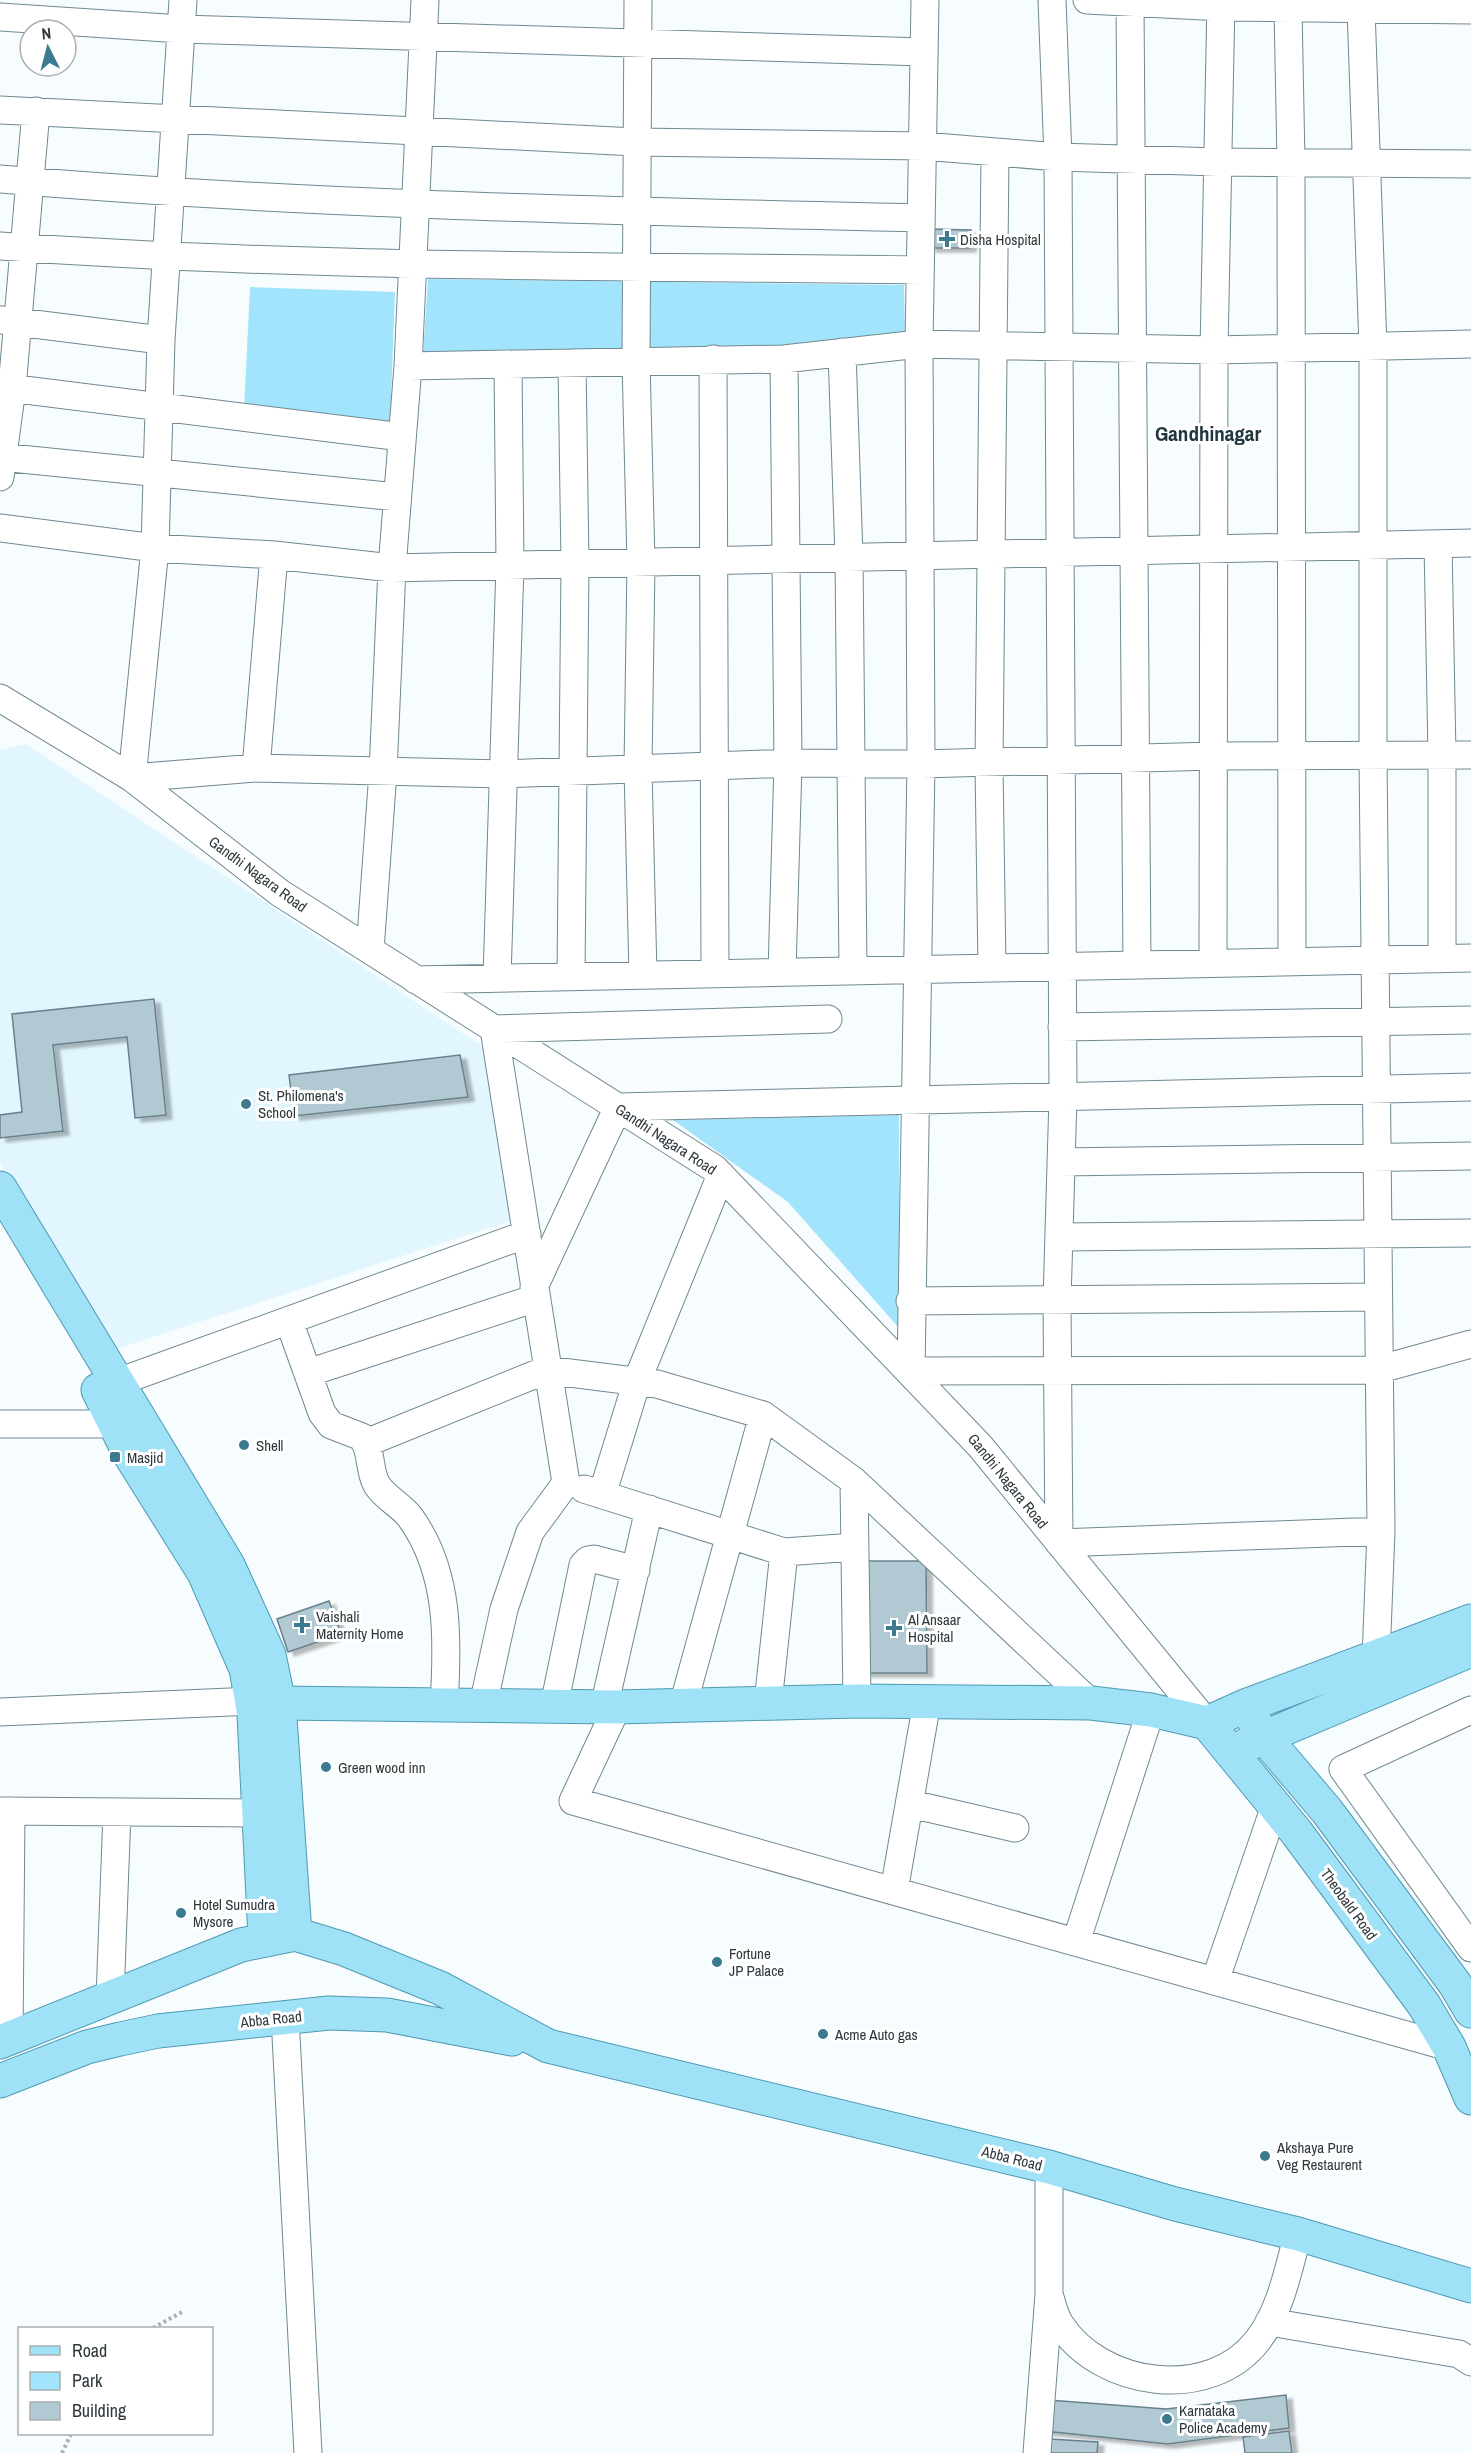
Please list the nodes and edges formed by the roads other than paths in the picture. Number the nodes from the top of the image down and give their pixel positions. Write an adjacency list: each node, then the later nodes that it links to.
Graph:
1 (183, 0): 13 (street)
2 (425, 0): 14 (street)
3 (638, 0): 15 (street)
4 (925, 0): 16 (street)
5 (1052, 0): 24 (street)
6 (1087, 0): 7 (street)
7 (1130, 2): 8 (street); 25 (street)
8 (1222, 4): 9 (street); 26 (street)
9 (1288, 8): 10 (street); 27 (street)
10 (1361, 9): 11 (street); 28 (street)
11 (1471, 10)
12 (0, 17): 13 (street)
13 (181, 28): 14 (street); 19 (street)
14 (423, 36): 15 (street); 20 (street)
15 (637, 43): 16 (street); 21 (street)
16 (924, 52): 22 (street)
17 (0, 110): 18 (street)
18 (36, 111): 19 (street); 31 (street)
19 (177, 119): 20 (street); 32 (street)
20 (419, 131): 21 (street); 33 (street)
21 (635, 142): 22 (street); 34 (street)
22 (922, 146): 23 (street); 35 (street)
23 (994, 152): 24 (street); 45 (street)
24 (1058, 157): 25 (street); 46 (street)
25 (1131, 159): 26 (street); 48 (street)
26 (1218, 162): 27 (street); 50 (street)
27 (1291, 162): 28 (street); 49 (street)
28 (1365, 162): 29 (street); 47 (street)
29 (1471, 164)
30 (0, 179): 31 (street)
31 (30, 182): 32 (street); 36 (street)
32 (172, 193): 33 (street); 37 (street)
33 (415, 203): 34 (street); 38 (street)
34 (636, 212): 35 (street); 39 (street)
35 (921, 218): 40 (street)
36 (12, 247): 37 (street); 41 (street)
37 (167, 258): 38 (street); 42 (street)
38 (412, 264): 39 (street); 57 (street)
39 (636, 267): 40 (street); 54 (street)
40 (920, 270): 43 (street)
41 (9, 321): 42 (street); 58 (street)
42 (161, 340): 59 (street)
43 (919, 344): 45 (street); 51 (street); 74 (street)
44 (1471, 344): 47 (street)
45 (994, 346): 46 (street); 73 (street)
46 (1059, 347): 48 (street); 72 (street)
47 (1373, 347): 49 (street); 66 (street)
48 (1131, 349): 50 (street); 71 (street)
49 (1292, 349): 50 (street); 68 (street)
50 (1214, 350): 70 (street)
51 (842, 352): 52 (street); 76 (street)
52 (784, 358): 53 (street); 77 (street)
53 (713, 359): 54 (street); 78 (street)
54 (636, 362): 55 (street); 79 (street)
55 (572, 363): 56 (street); 80 (street)
56 (508, 364): 57 (street); 81 (street)
57 (408, 366): 60 (street)
58 (6, 388): 59 (street); 61 (street)
59 (160, 408): 60 (street); 62 (street)
60 (402, 437): 63 (street)
61 (1, 464): 62 (street)
62 (158, 474): 63 (street); 69 (street)
63 (398, 497): 82 (street)
64 (0, 528): 69 (street)
65 (1471, 543): 67 (street)
66 (1373, 544): 67 (street); 68 (street); 88 (street)
67 (1438, 544): 84 (street)
68 (1290, 546): 70 (street); 87 (street)
69 (155, 548): 75 (street); 101 (street)
70 (1215, 548): 71 (street); 86 (street)
71 (1135, 550): 72 (street); 89 (street)
72 (1060, 551): 73 (street); 90 (street)
73 (991, 553): 74 (street); 91 (street)
74 (920, 554): 76 (street); 94 (street)
75 (274, 555): 82 (street); 96 (street)
76 (849, 556): 77 (street); 93 (street)
77 (786, 558): 78 (street); 92 (street)
78 (715, 560): 79 (street); 95 (street)
79 (641, 562): 80 (street); 97 (street)
80 (575, 564): 81 (street); 99 (street)
81 (510, 565): 82 (street); 100 (street)
82 (392, 568): 98 (street)
83 (0, 698): 101 (street, Gandhi Nagara Road)
84 (1442, 755): 85 (street); 88 (street); 103 (street)
85 (1471, 755)
86 (1214, 756): 87 (street); 89 (street); 107 (street)
87 (1292, 756): 88 (street); 106 (street)
88 (1373, 756): 105 (street)
89 (1136, 758): 90 (street); 108 (street)
90 (1061, 760): 91 (street); 109 (street)
91 (989, 762): 94 (street); 110 (street)
92 (788, 763): 93 (street); 95 (street); 113 (street)
93 (849, 763): 94 (street); 112 (street)
94 (921, 764): 111 (street)
95 (714, 766): 97 (street); 114 (street)
96 (256, 768): 98 (street); 101 (street)
97 (638, 769): 99 (street); 115 (street)
98 (382, 772): 100 (street); 102 (street)
99 (572, 772): 100 (street); 116 (street)
100 (503, 774): 117 (street)
101 (132, 778): 102 (street, Gandhi Nagara Road)
102 (370, 950): 118 (street, Gandhi Nagara Road)
103 (1442, 958): 104 (street); 105 (street)
104 (1471, 958)
105 (1375, 960): 106 (street); 120 (street)
106 (1292, 962): 107 (street)
107 (1214, 963): 108 (street)
108 (1137, 964): 109 (street)
109 (1062, 966): 110 (street); 122 (street)
110 (992, 968): 111 (street)
111 (917, 969): 112 (street); 127 (street)
112 (853, 970): 113 (street)
113 (782, 972): 114 (street)
114 (715, 973): 115 (street)
115 (644, 975): 116 (street)
116 (571, 976): 117 (street)
117 (497, 978): 118 (street)
118 (416, 980): 123 (street, Gandhi Nagara Road)
119 (828, 1019): 123 (street)
120 (1376, 1020): 121 (street); 122 (street); 125 (street)
121 (1471, 1020)
122 (1062, 1027): 126 (street)
123 (494, 1029): 128 (street, Gandhi Nagara Road); 136 (street)
124 (1471, 1088): 125 (street)
125 (1376, 1090): 126 (street); 130 (street)
126 (1063, 1097): 127 (street); 131 (street)
127 (915, 1101): 128 (street); 141 (street)
128 (618, 1107): 132 (street, Gandhi Nagara Road); 139 (street)
129 (1471, 1156): 130 (street)
130 (1377, 1157): 131 (street); 137 (street)
131 (1061, 1162): 138 (street)
132 (721, 1175): 148 (street, Gandhi Nagara Road); 150 (street)
133 (0, 1188): 151 (main road)
134 (0, 1233): 151 (main road)
135 (1471, 1233): 137 (street)
136 (527, 1234): 139 (street); 143 (street)
137 (1378, 1234): 138 (street); 140 (street)
138 (1059, 1237): 142 (street)
139 (535, 1292): 145 (street); 149 (street)
140 (1378, 1297): 142 (street); 147 (street)
141 (910, 1301): 142 (street); 148 (street)
142 (1057, 1301): 146 (street)
143 (289, 1321): 149 (street); 151 (street)
144 (1471, 1344): 147 (street)
145 (546, 1370): 150 (street); 155 (street); 157 (street)
146 (1058, 1370): 147 (street); 148 (street); 162 (street)
147 (1377, 1370): 160 (street)
148 (911, 1371): 162 (street, Gandhi Nagara Road)
149 (308, 1373): 155 (street)
150 (637, 1381): 152 (street); 158 (street)
151 (109, 1386): 154 (main road); 170 (main road)
152 (763, 1415): 156 (street); 161 (street)
153 (0, 1424): 154 (street)
154 (115, 1424): 170 (main road)
155 (366, 1443): 174 (street)
156 (854, 1481): 163 (street); 173 (street)
157 (566, 1484): 158 (street); 175 (street)
158 (602, 1495): 159 (street)
159 (649, 1509): 161 (street); 165 (street)
160 (1380, 1531): 162 (street); 168 (street)
161 (730, 1535): 164 (street); 176 (street)
162 (1059, 1543): 183 (street, Gandhi Nagara Road)
163 (855, 1547): 164 (street); 169 (street)
164 (784, 1552): 172 (street)
165 (636, 1570): 177 (street); 179 (street)
166 (1471, 1621): 168 (main road)
167 (1471, 1650): 184 (main road)
168 (1376, 1658): 178 (main road)
169 (857, 1701): 171 (main road); 172 (main road)
170 (266, 1702): 174 (main road); 182 (street); 190 (main road); 193 (main road)
171 (927, 1702): 173 (main road); 186 (street)
172 (768, 1703): 176 (main road)
173 (1091, 1703): 180 (main road)
174 (444, 1705): 175 (main road)
175 (483, 1705): 177 (main road)
176 (682, 1705): 179 (main road)
177 (554, 1706): 179 (main road)
178 (1245, 1706): 183 (main road); 184 (main road)
179 (611, 1707): 192 (street)
180 (1151, 1710): 183 (main road); 194 (street)
181 (1471, 1710): 195 (street)
182 (0, 1712)
183 (1207, 1723): 185 (main road, Theobald Road)
184 (1265, 1738): 185 (main road); 199 (main road)
185 (1231, 1752): 187 (main road, Theobald Road)
186 (911, 1804): 191 (street); 192 (street)
187 (1275, 1806): 197 (street); 204 (main road, Theobald Road)
188 (5, 1811): 189 (street); 202 (street)
189 (117, 1812): 190 (street); 198 (street)
190 (259, 1813): 193 (main road)
191 (1015, 1828)
192 (894, 1891): 194 (street)
193 (280, 1936): 196 (main road); 203 (main road, Abba Road)
194 (1076, 1942): 197 (street)
195 (1471, 1948)
196 (178, 1970): 198 (main road); 201 (main road)
197 (1215, 1981): 204 (street)
198 (110, 1998): 202 (main road)
199 (1468, 2000)
200 (285, 2017): 201 (main road, Abba Road); 203 (main road, Abba Road); 213 (street)
201 (120, 2039): 205 (main road, Abba Road)
202 (5, 2040)
203 (548, 2046): 207 (main road, Abba Road)
204 (1449, 2047): 206 (main road, Theobald Road)
205 (0, 2081)
206 (1471, 2098)
207 (1048, 2167): 208 (main road, Abba Road); 210 (street)
208 (1298, 2234): 209 (main road, Abba Road); 211 (street)
209 (1471, 2286)
210 (1048, 2294): 211 (street); 214 (street)
211 (1269, 2322): 212 (street)
212 (1471, 2362)
213 (308, 2453)
214 (1037, 2453)

